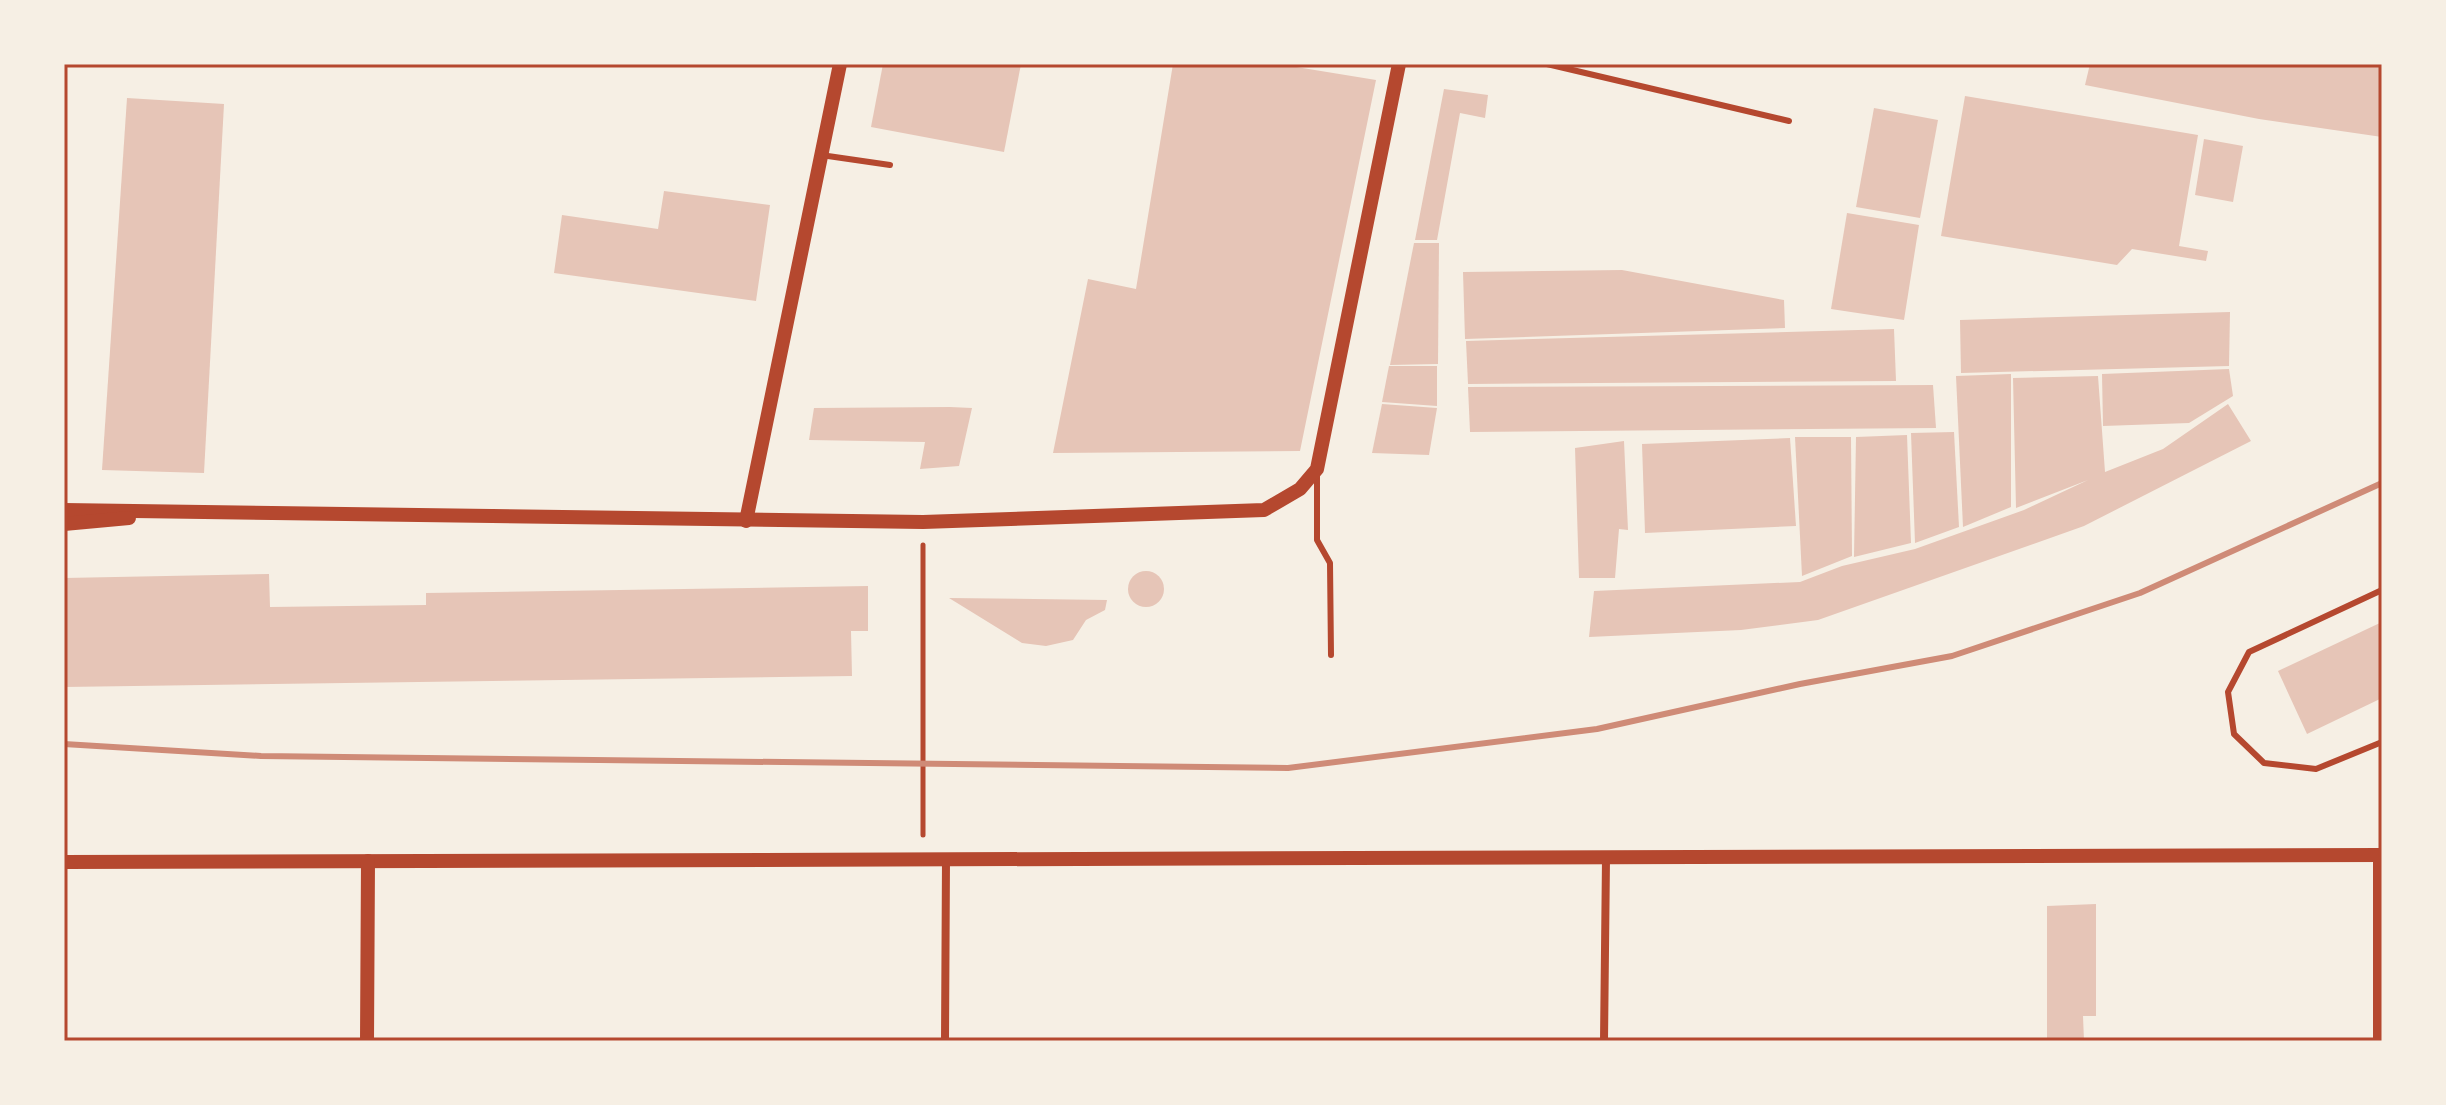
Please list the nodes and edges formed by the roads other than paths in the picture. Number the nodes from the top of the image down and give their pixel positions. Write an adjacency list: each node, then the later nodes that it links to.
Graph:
1 (840, 64): 5 (street)
2 (1399, 64): 7 (street)
3 (1547, 64): 4 (lane)
4 (1789, 121)
5 (821, 155): 6 (lane); 10 (street)
6 (890, 165)
7 (1317, 469): 10 (street); 13 (lane)
8 (64, 510): 9 (street)
9 (213, 510): 10 (street); 11 (street)
10 (746, 521)
11 (64, 524)
12 (2382, 590): 14 (lane)
13 (1331, 655)
14 (2382, 742)
15 (2380, 855): 16 (street); 23 (street)
16 (1606, 859): 17 (street); 22 (street)
17 (946, 860): 18 (street); 21 (street)
18 (368, 861): 19 (street); 20 (street)
19 (64, 862)
20 (367, 1041)
21 (945, 1041)
22 (1604, 1041)
23 (2377, 1041)

